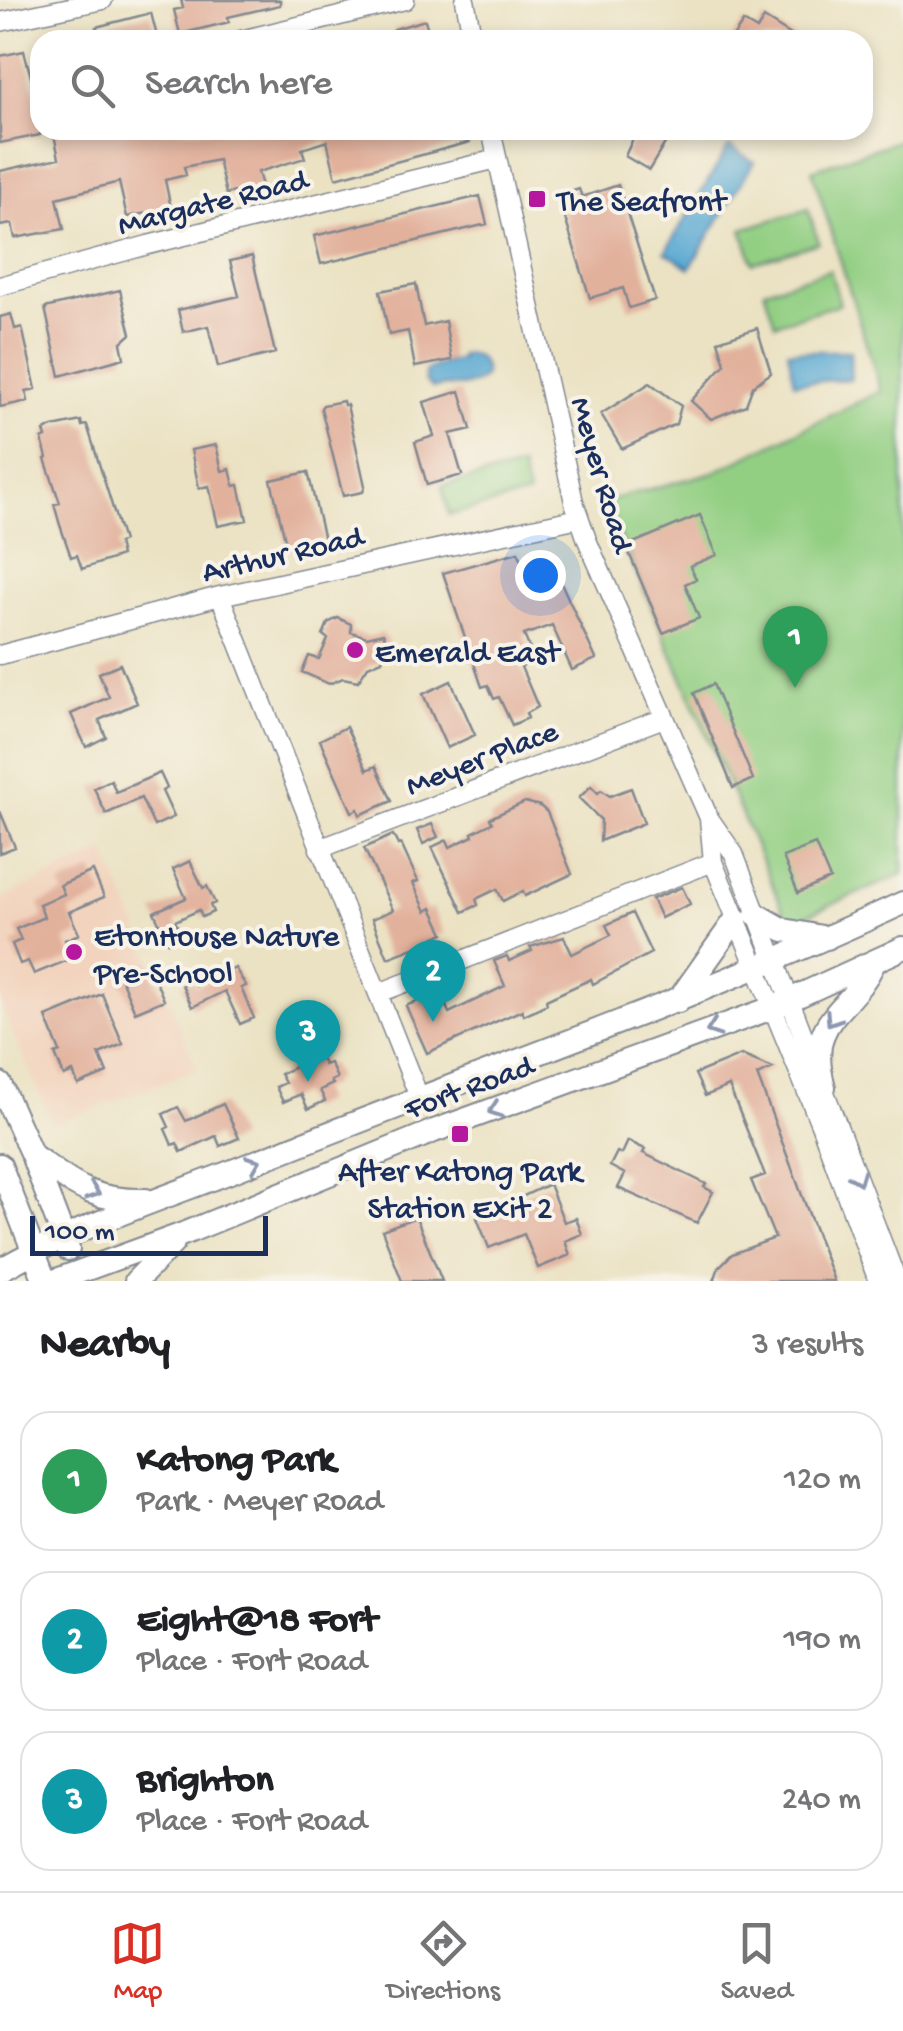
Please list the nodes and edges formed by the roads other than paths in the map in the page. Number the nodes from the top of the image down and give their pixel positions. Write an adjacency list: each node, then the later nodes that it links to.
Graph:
1 (103, 0): 4 (street)
2 (405, 0): 5 (street)
3 (466, 0): 6 (street)
4 (0, 22)
5 (282, 30)
6 (471, 30)
7 (493, 140): 8 (street, Meyer Road)
8 (496, 159): 9 (street, Margate Road); 10 (street, Meyer Road)
9 (0, 286)
10 (579, 518): 11 (street, Arthur Road); 13 (street, Meyer Road)
11 (220, 596): 12 (street, Arthur Road); 15 (street, Fort Road)
12 (0, 655)
13 (664, 718): 14 (street, Meyer Road); 15 (street, Meyer Place)
14 (709, 818): 16 (street, Meyer Road); 18 (street, Meyer Road)
15 (319, 849): 23 (street, Fort Road)
16 (713, 862): 18 (street, Meyer Road); 23 (street)
17 (903, 902): 19 (main road, Fort Road)
18 (746, 917): 19 (main road); 22 (street, Meyer Road); 24 (main road)
19 (827, 938): 22 (main road, Fort Road)
20 (903, 948): 21 (main road, Fort Road)
21 (874, 963): 25 (main road, Fort Road); 27 (main road, one-way to 27)
22 (765, 965): 24 (main road, Fort Road); 25 (street, Meyer Road)
23 (379, 993): 28 (street, Fort Road)
24 (678, 1000): 28 (main road, Fort Road)
25 (780, 1005): 27 (street); 32 (main road, Fort Road, one-way to 32); 40 (street)
26 (0, 1084): 29 (main road)
27 (824, 1087): 41 (street, one-way to 41)
28 (419, 1097): 31 (main road, Fort Road, one-way to 28)
29 (32, 1155): 31 (main road, one-way to 31); 33 (main road)
30 (0, 1165): 34 (main road)
31 (164, 1199): 33 (main road, Fort Road)
32 (183, 1234): 36 (main road, Fort Road); 39 (main road)
33 (64, 1238): 34 (main road, Fort Road); 36 (main road)
34 (34, 1252): 35 (main road, Fort Road); 37 (main road)
35 (0, 1270)
36 (78, 1276): 38 (main road, Fort Road)
37 (45, 1281)
38 (54, 1281)
39 (136, 1281)
40 (878, 1281)
41 (897, 1281)

